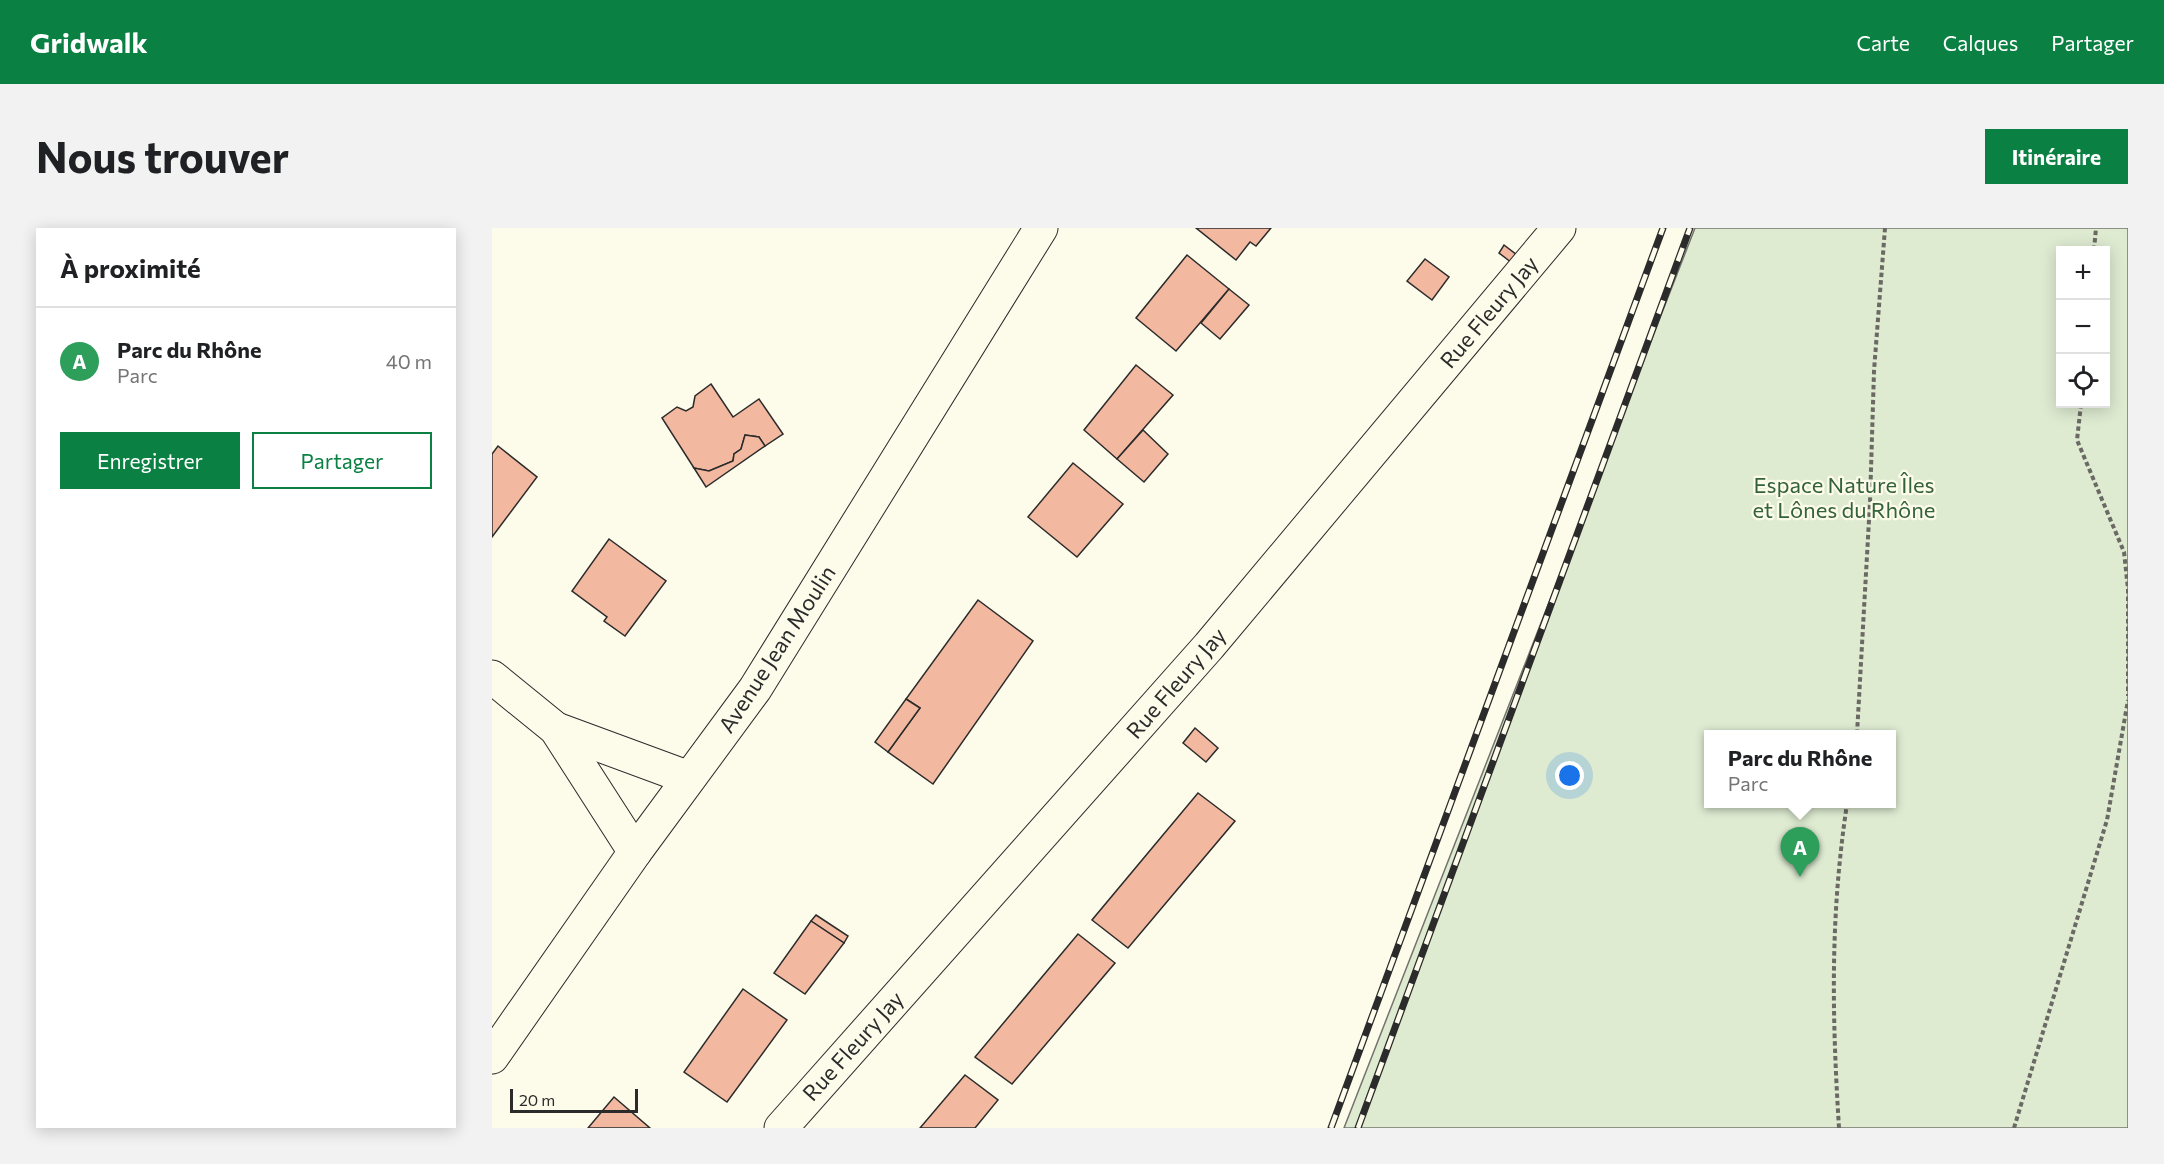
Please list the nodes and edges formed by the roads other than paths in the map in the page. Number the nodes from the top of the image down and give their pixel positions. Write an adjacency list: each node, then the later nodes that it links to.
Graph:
1 (1041, 228): 5 (street, Avenue Jean Moulin)
2 (1558, 228): 8 (street, Rue Fleury Jay)
3 (492, 677): 4 (street)
4 (556, 729): 5 (street); 6 (street)
5 (689, 778): 6 (street, Avenue Jean Moulin)
6 (635, 852): 7 (street, Avenue Jean Moulin)
7 (492, 1057)
8 (781, 1128)

